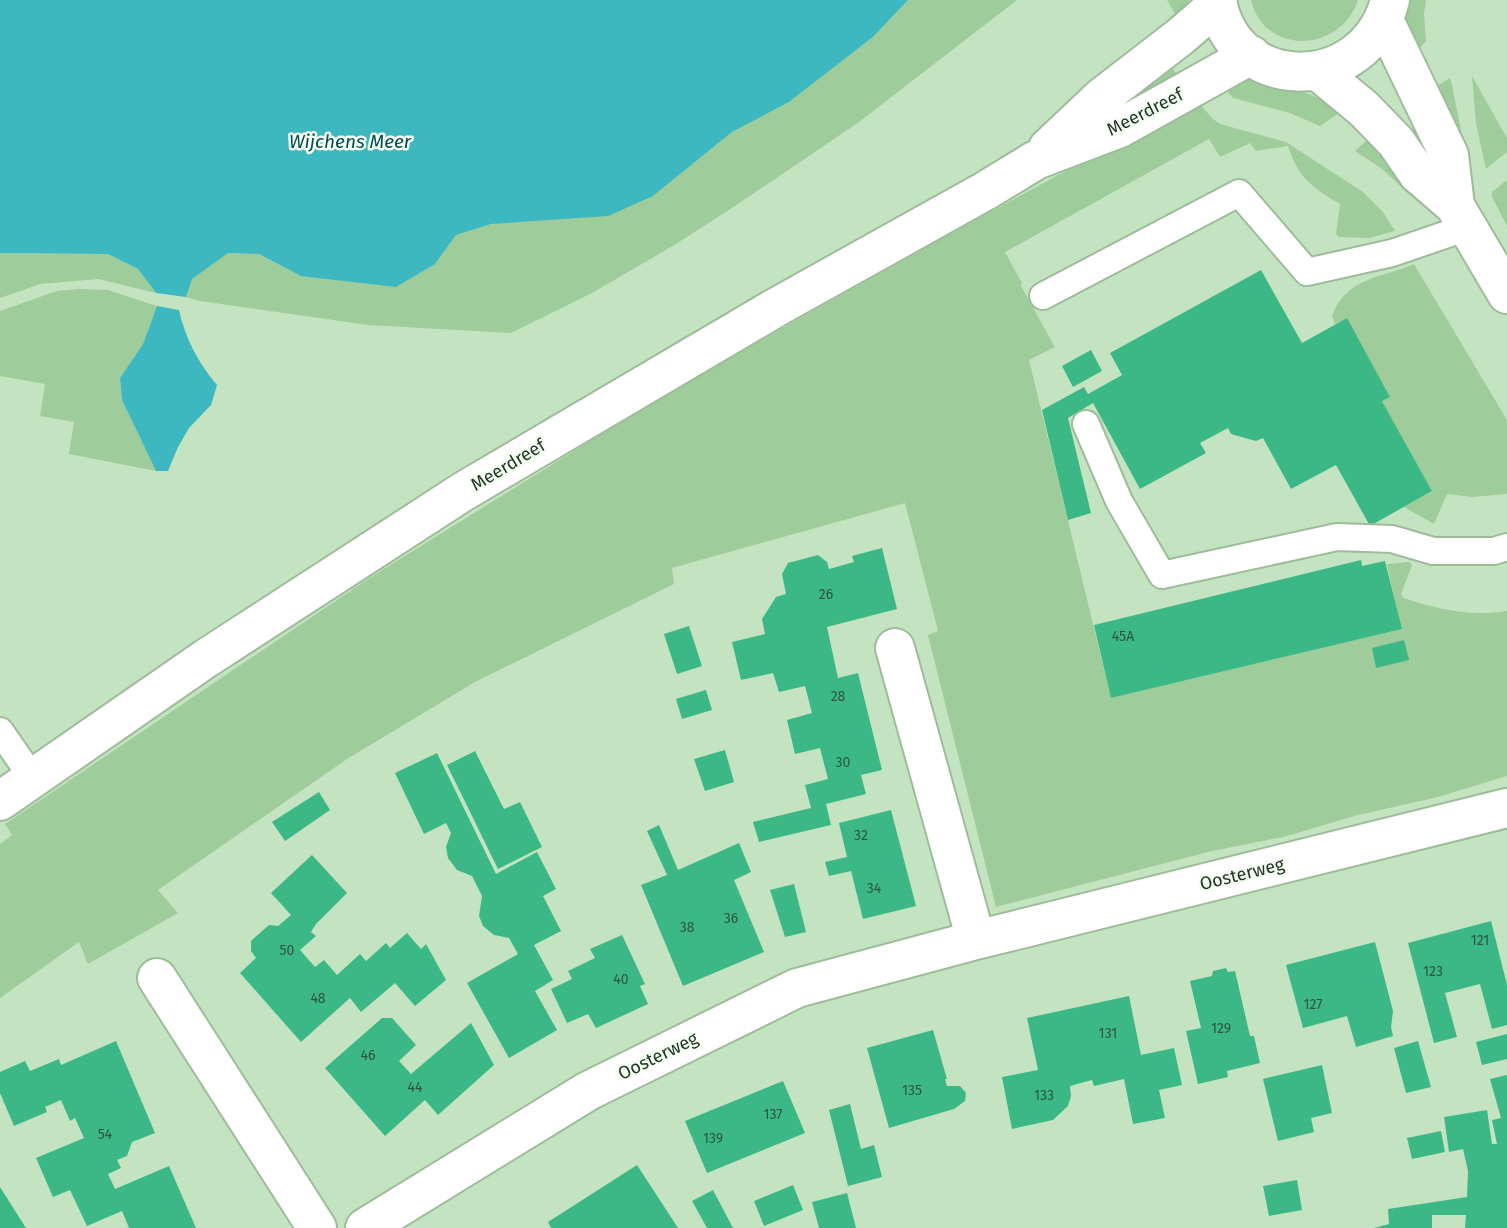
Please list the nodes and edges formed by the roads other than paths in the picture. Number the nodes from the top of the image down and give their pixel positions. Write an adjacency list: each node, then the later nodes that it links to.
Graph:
1 (1217, 2): 3 (street); 5 (street, Meerdreef)
2 (1387, 10): 4 (street); 6 (street)
3 (1251, 55): 4 (street); 5 (street, Meerdreef)
4 (1318, 71): 6 (street)
5 (1036, 160): 13 (street, Meerdreef)
6 (1462, 216): 7 (street); 8 (lane)
7 (1507, 294)
8 (1044, 296)
9 (1086, 424): 10 (lane)
10 (1507, 547)
11 (895, 648): 16 (street)
12 (0, 731): 13 (lane)
13 (33, 777): 14 (street, Meerdreef)
14 (0, 801)
15 (1506, 811): 16 (street, Oosterweg)
16 (976, 940): 19 (street, Oosterweg)
17 (157, 978): 18 (street)
18 (317, 1228)
19 (365, 1228)

